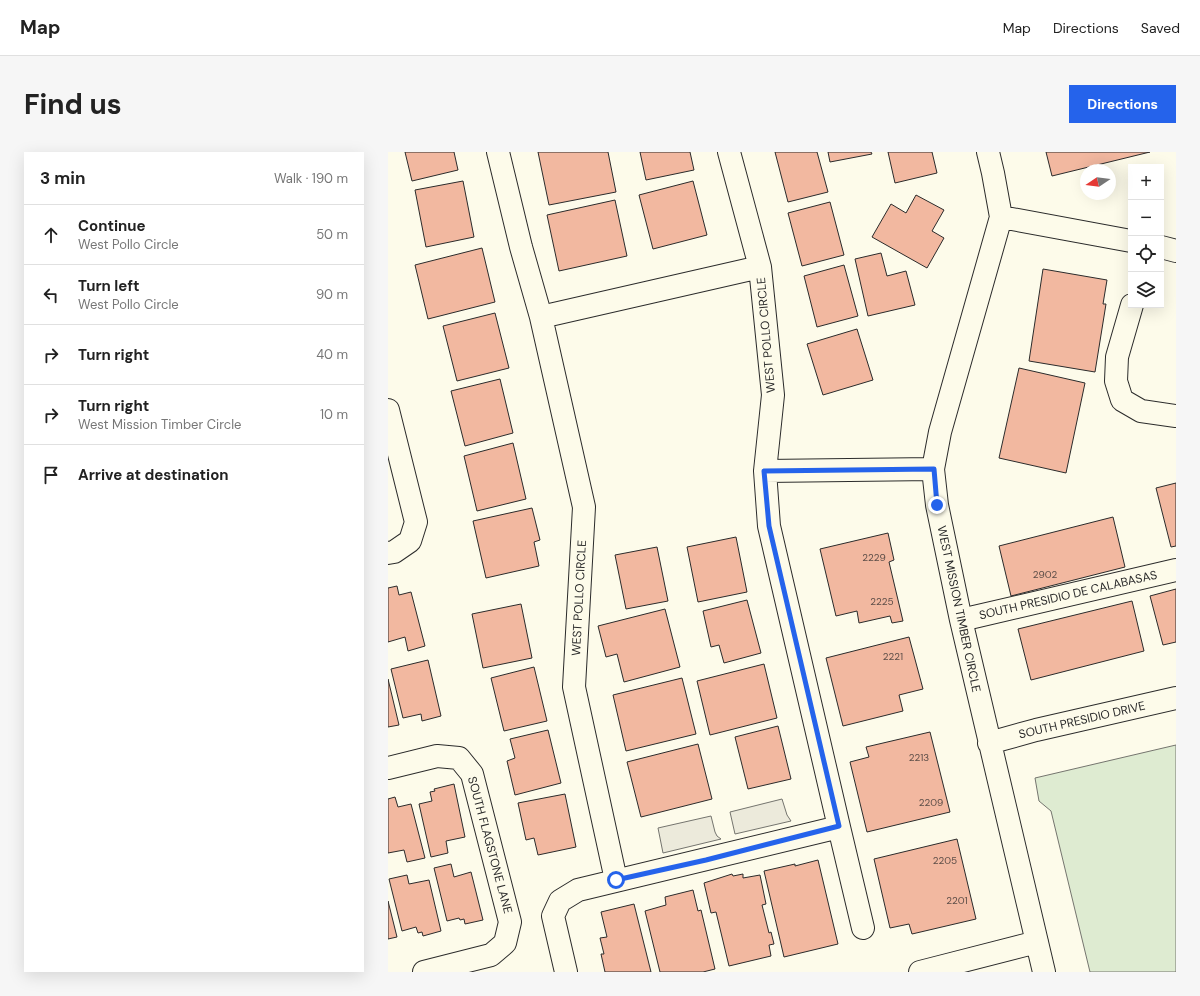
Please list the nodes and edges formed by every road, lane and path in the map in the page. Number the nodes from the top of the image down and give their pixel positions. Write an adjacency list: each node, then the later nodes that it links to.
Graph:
1 (498, 152): 10 (street, WEST POLLO CIRCLE)
2 (728, 152): 8 (street, WEST POLLO CIRCLE)
3 (988, 152): 4 (street, WEST MISSION TIMBER CIRCLE)
4 (1000, 218): 5 (street); 13 (street, WEST MISSION TIMBER CIRCLE)
5 (1128, 240)
6 (1164, 248): 7 (street)
7 (1176, 251)
8 (760, 267): 10 (street, WEST POLLO CIRCLE); 14 (street, WEST POLLO CIRCLE)
9 (1131, 308): 12 (street)
10 (541, 317): 22 (street, WEST POLLO CIRCLE)
11 (388, 410): 15 (street)
12 (1176, 416)
13 (934, 469): 14 (street); 17 (street, WEST MISSION TIMBER CIRCLE)
14 (764, 471): 21 (street, WEST POLLO CIRCLE)
15 (388, 553)
16 (1176, 570): 17 (street, SOUTH PRESIDIO DE CALABASAS)
17 (961, 620): 19 (street, WEST MISSION TIMBER CIRCLE)
18 (1176, 698): 19 (street, SOUTH PRESIDIO DRIVE)
19 (989, 743): 24 (street, WEST MISSION TIMBER CIRCLE)
20 (388, 768): 25 (street, SOUTH FLAGSTONE LANE)
21 (839, 826): 22 (street); 23 (street, WEST POLLO CIRCLE)
22 (616, 880): 26 (street)
23 (863, 928)
24 (1037, 942): 27 (street); 28 (street, WEST MISSION TIMBER CIRCLE)
25 (424, 972)
26 (566, 972)
27 (920, 972)
28 (1044, 972)

